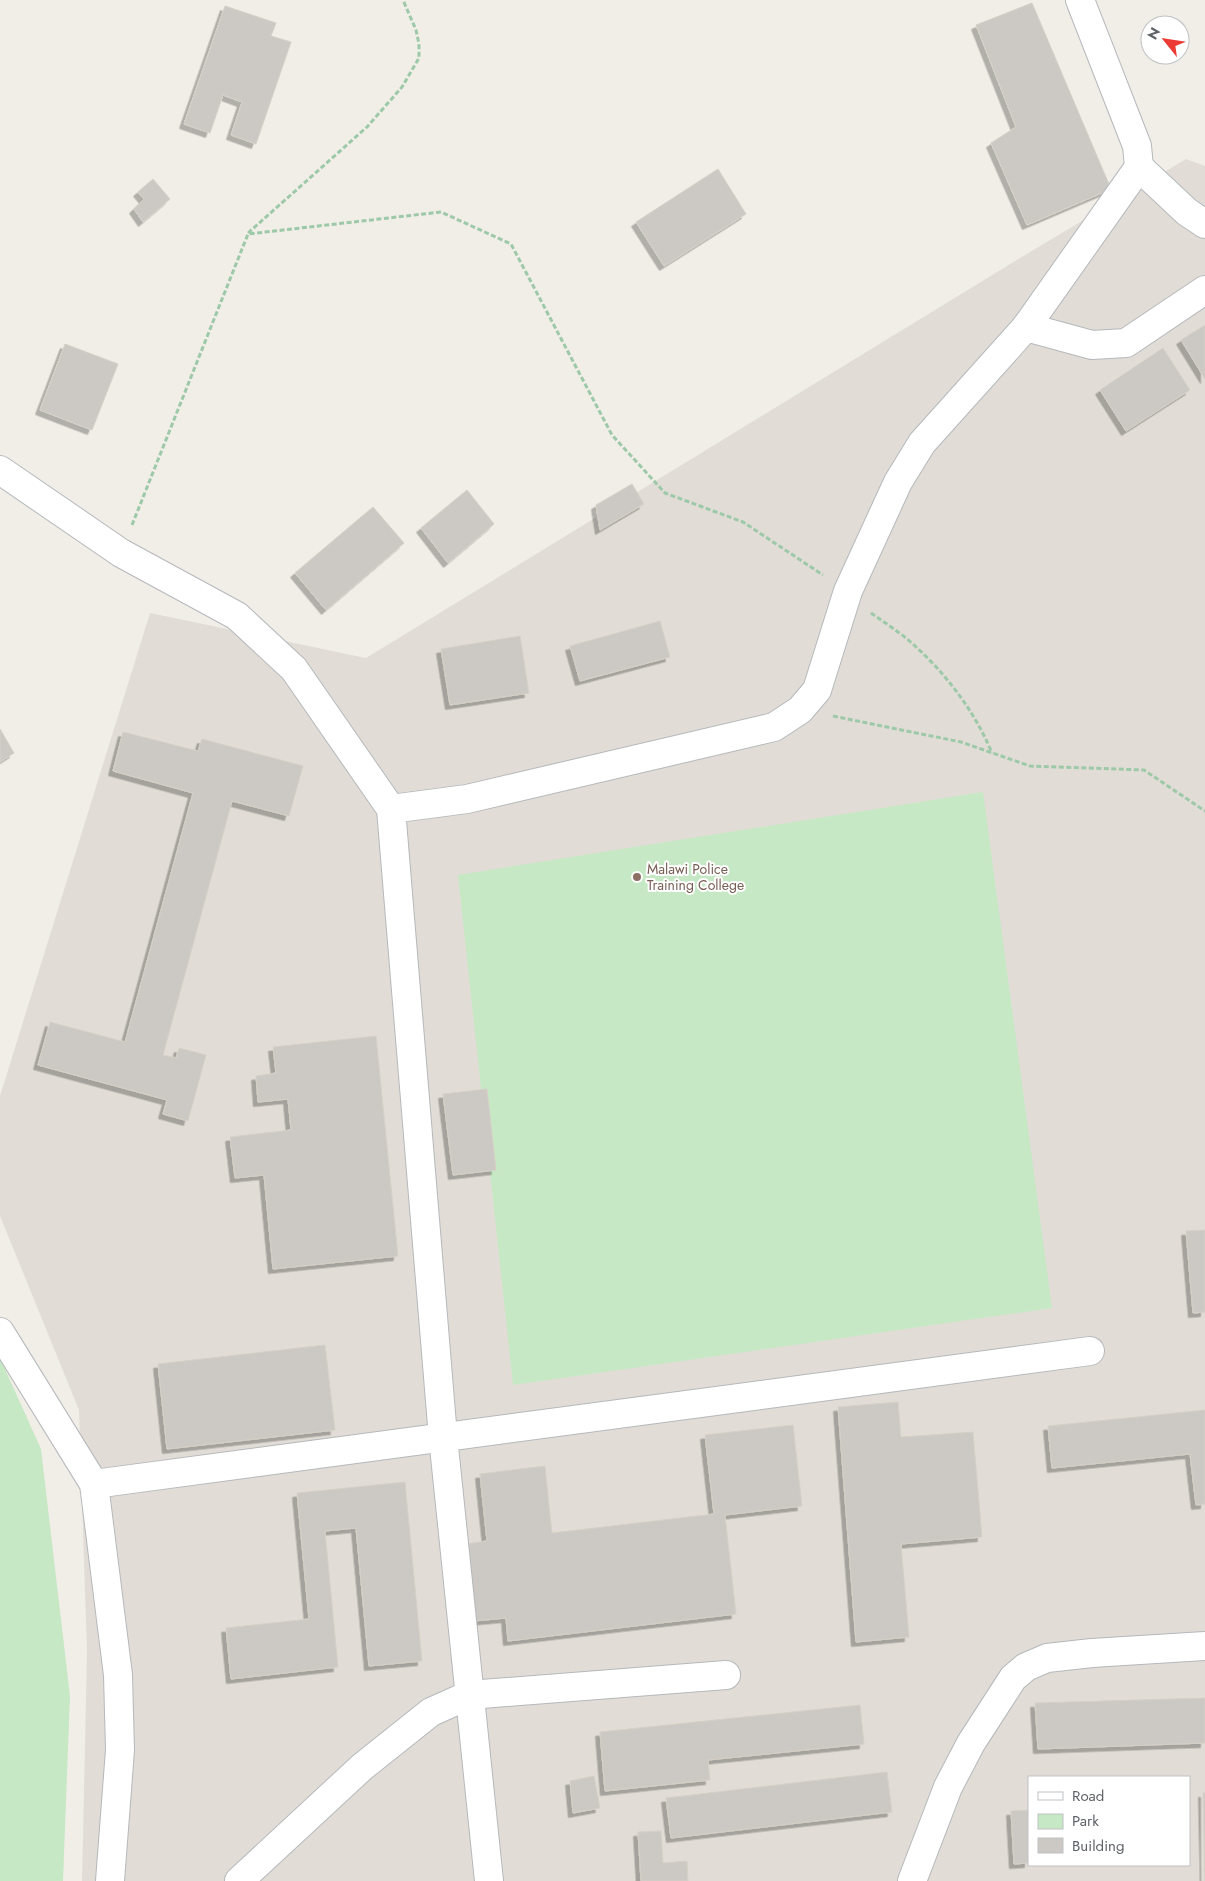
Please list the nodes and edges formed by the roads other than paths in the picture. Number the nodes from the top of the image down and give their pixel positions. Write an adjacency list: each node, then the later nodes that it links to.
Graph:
1 (1080, 0): 2 (street)
2 (1139, 166): 3 (street); 5 (street)
3 (1205, 224)
4 (1205, 290): 5 (street)
5 (1026, 327): 7 (street)
6 (0, 470): 7 (street)
7 (391, 809): 10 (street)
8 (0, 1332): 11 (street)
9 (1090, 1351): 10 (street)
10 (444, 1436): 11 (street); 14 (street)
11 (94, 1484): 15 (street)
12 (1205, 1646): 18 (street)
13 (726, 1675): 14 (street)
14 (470, 1695): 16 (street); 17 (street)
15 (110, 1881)
16 (239, 1881)
17 (489, 1881)
18 (912, 1881)

